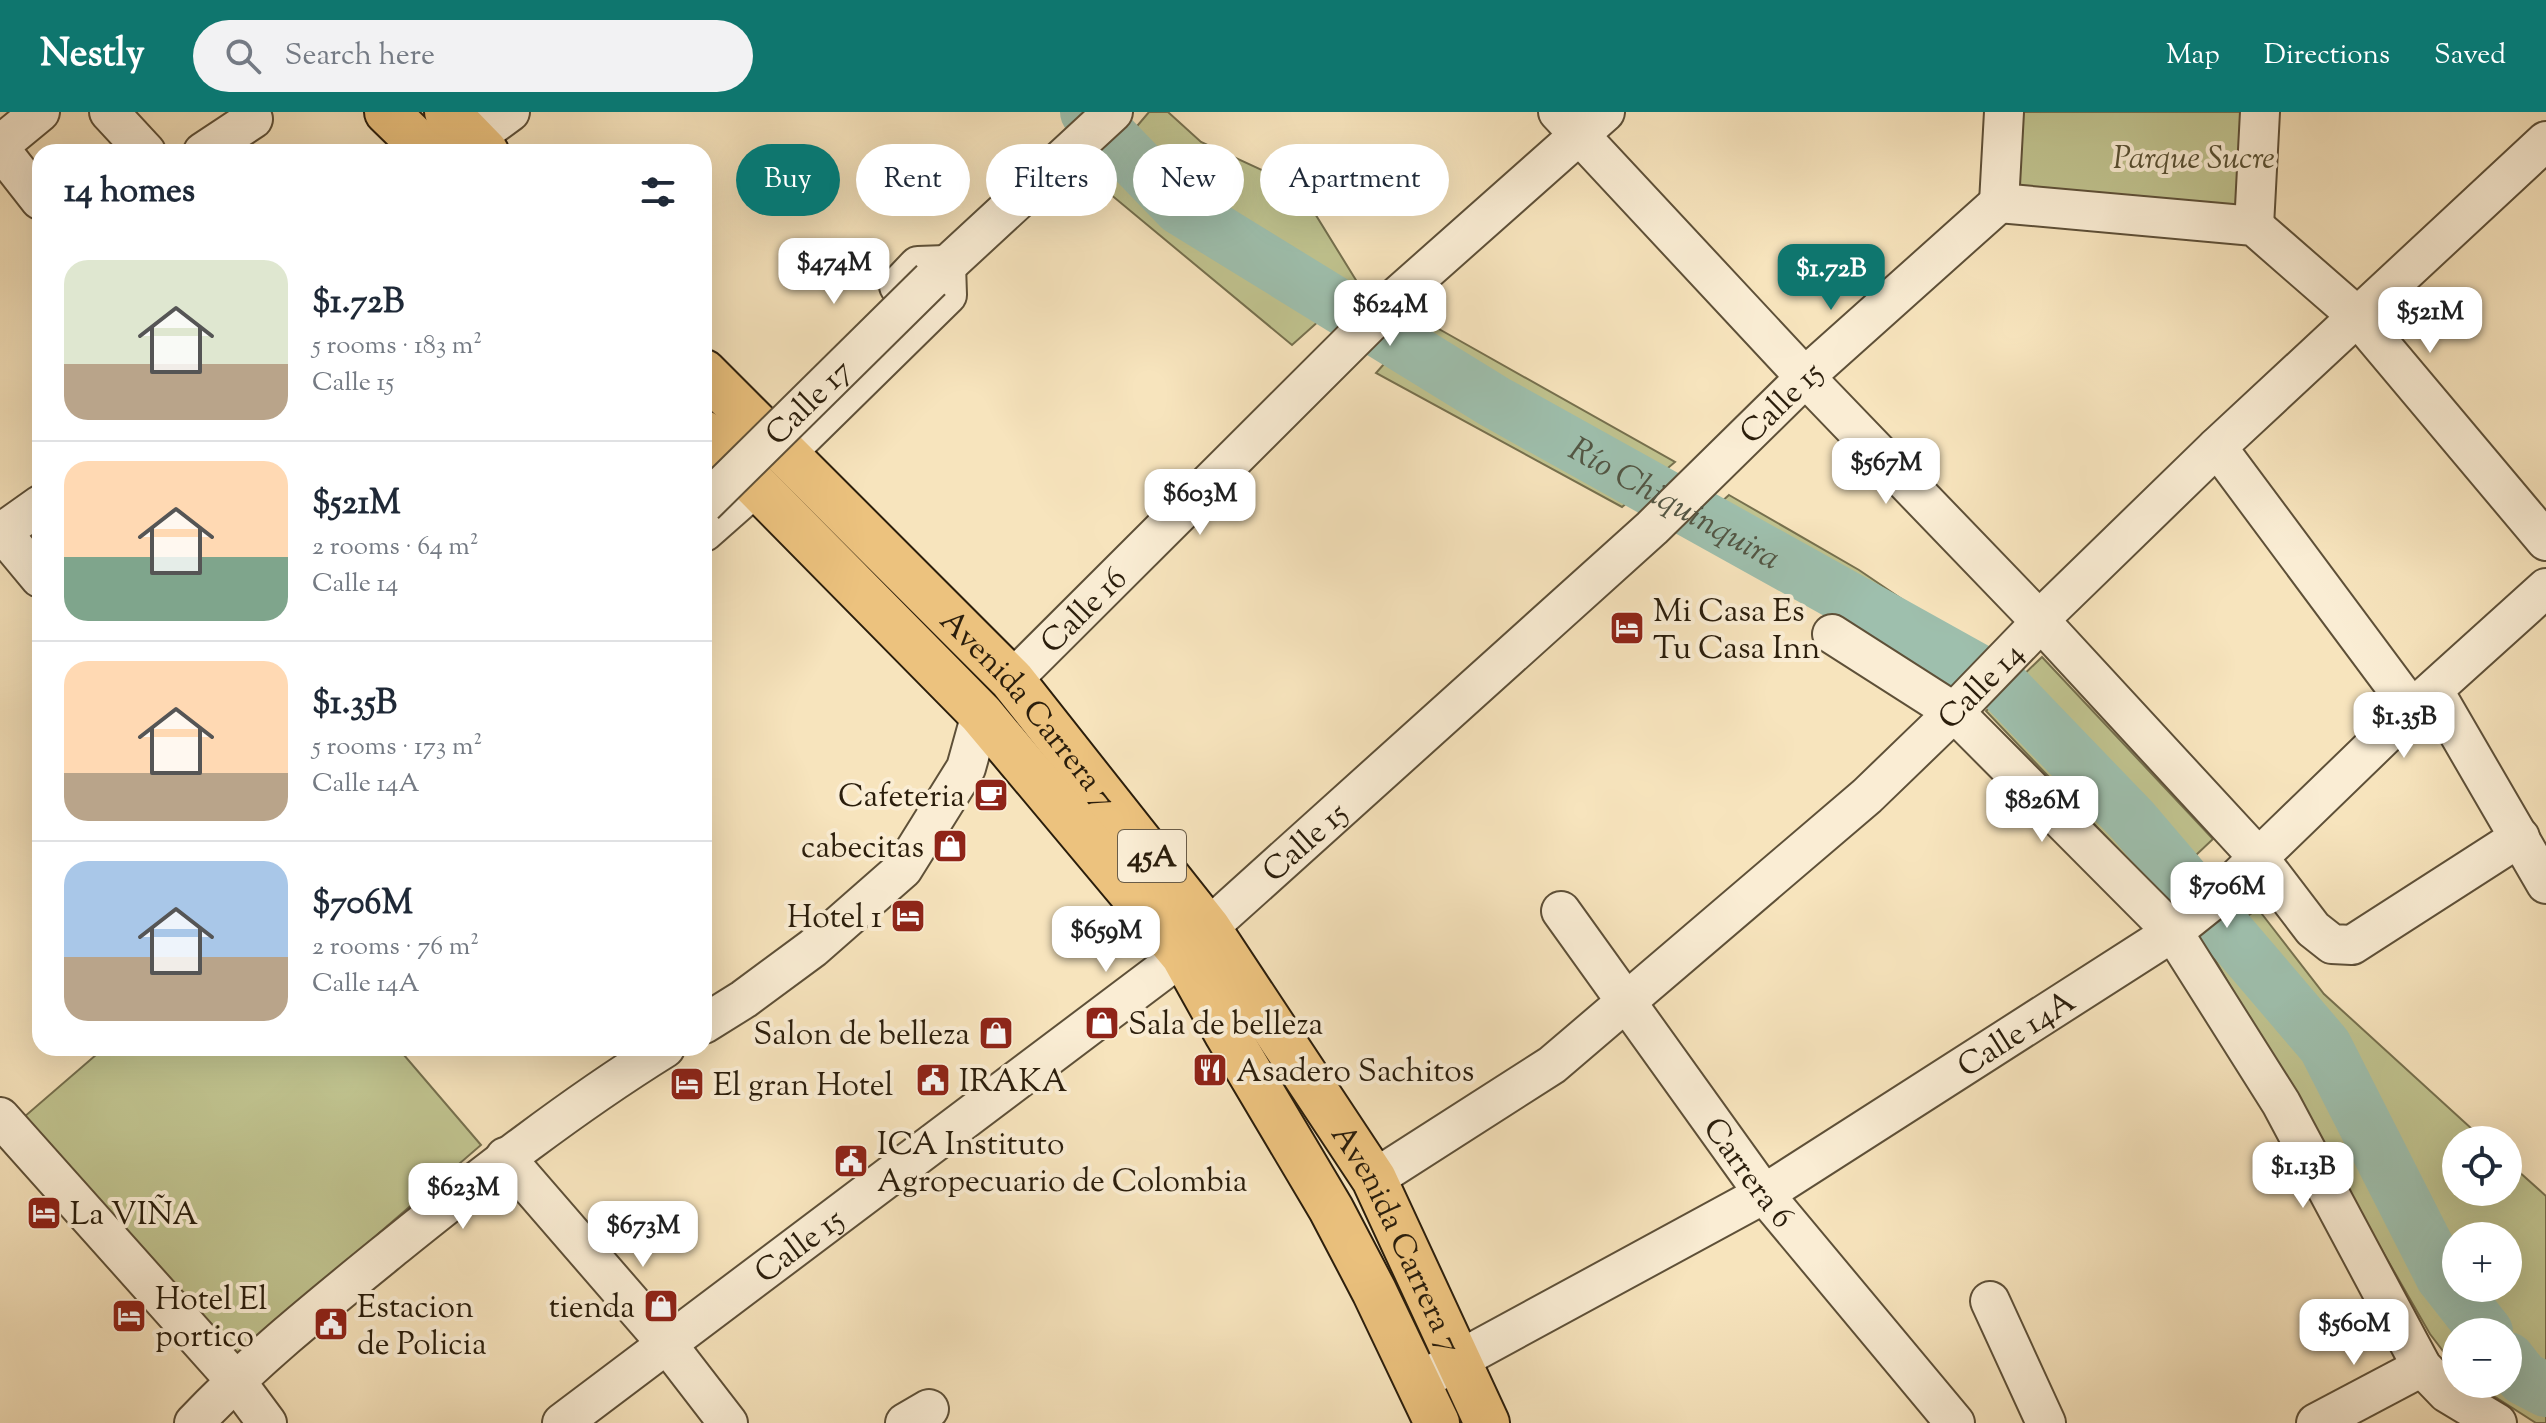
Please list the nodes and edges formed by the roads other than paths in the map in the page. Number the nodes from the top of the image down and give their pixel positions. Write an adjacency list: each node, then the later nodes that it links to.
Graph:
1 (40, 112): 15 (street)
2 (109, 112): 12 (street)
3 (387, 112): 14 (main road)
4 (510, 112): 10 (street)
5 (1113, 112): 19 (street, Calle 17)
6 (2004, 112): 17 (street)
7 (2260, 112): 18 (street)
8 (253, 119): 13 (street)
9 (1581, 120): 21 (street); 35 (street, Calle 16)
10 (468, 134)
11 (2546, 141): 20 (street, Calle 14)
12 (139, 144)
13 (215, 144)
14 (420, 144)
15 (0, 147): 16 (street)
16 (32, 189)
17 (1999, 203): 18 (street); 21 (street, Calle 15)
18 (2254, 226): 20 (street)
19 (938, 273): 23 (street, Calle 17); 26 (street, Calle 17, bridge)
20 (2356, 315): 24 (street, Calle 14); 30 (street)
21 (1805, 377): 33 (street); 44 (street, Calle 15)
22 (712, 380): 23 (main road, Avenida Carrera 7 / 45A)
23 (772, 440): 35 (main road, Avenida Carrera 7 / 45A)
24 (2217, 447): 33 (street, Calle 14); 36 (street)
25 (723, 464): 27 (street, Calle 17); 38 (main road, Avenida Carrera 7 / 45A)
26 (712, 496)
27 (712, 503)
28 (32, 510): 29 (street)
29 (1, 531): 31 (street)
30 (2546, 541)
31 (32, 568)
32 (2546, 588): 36 (street, Calle 14A)
33 (2041, 622): 37 (street, Calle 14); 40 (street)
34 (1832, 634): 37 (street)
35 (1012, 680): 44 (main road, Avenida Carrera 7 / 45A)
36 (2423, 700): 39 (street); 40 (street, Calle 14A)
37 (1963, 702): 43 (street); 45 (street, Calle 14)
38 (981, 714): 44 (main road, Avenida Carrera 7 / 45A); 46 (street)
39 (2520, 837): 40 (street); 41 (street)
40 (2258, 857): 43 (street, Calle 14A)
41 (2546, 884)
42 (1561, 911): 45 (street, Carrera 6)
43 (2182, 926): 51 (street, Calle 14A); 55 (street)
44 (1196, 941): 50 (main road, Avenida Carrera 7 / 45A); 53 (street, Calle 15); 57 (main road, Avenida Carrera 7 / 45A)
45 (1625, 1003): 50 (street, Calle 14); 51 (street, Carrera 6)
46 (712, 1019)
47 (653, 1056): 49 (street)
48 (0, 1117): 56 (street)
49 (505, 1157): 53 (street); 56 (street)
50 (1374, 1179): 54 (main road, Avenida Carrera 7 / 45A)
51 (1764, 1194): 54 (street, Calle 14A); 64 (street, Carrera 6)
52 (1990, 1301): 65 (street)
53 (667, 1344): 60 (street, Calle 15); 61 (street)
54 (1457, 1360): 57 (street, Calle 14A); 63 (main road, Avenida Carrera 7 / 45A)
55 (2422, 1367): 66 (street); 67 (street)
56 (235, 1380): 58 (street); 59 (street)
57 (1418, 1383): 62 (main road, Avenida Carrera 7 / 45A)
58 (194, 1423)
59 (267, 1423)
60 (562, 1423)
61 (728, 1423)
62 (1437, 1423)
63 (1487, 1423)
64 (1955, 1423)
65 (2046, 1423)
66 (2316, 1423)
67 (2497, 1423)

